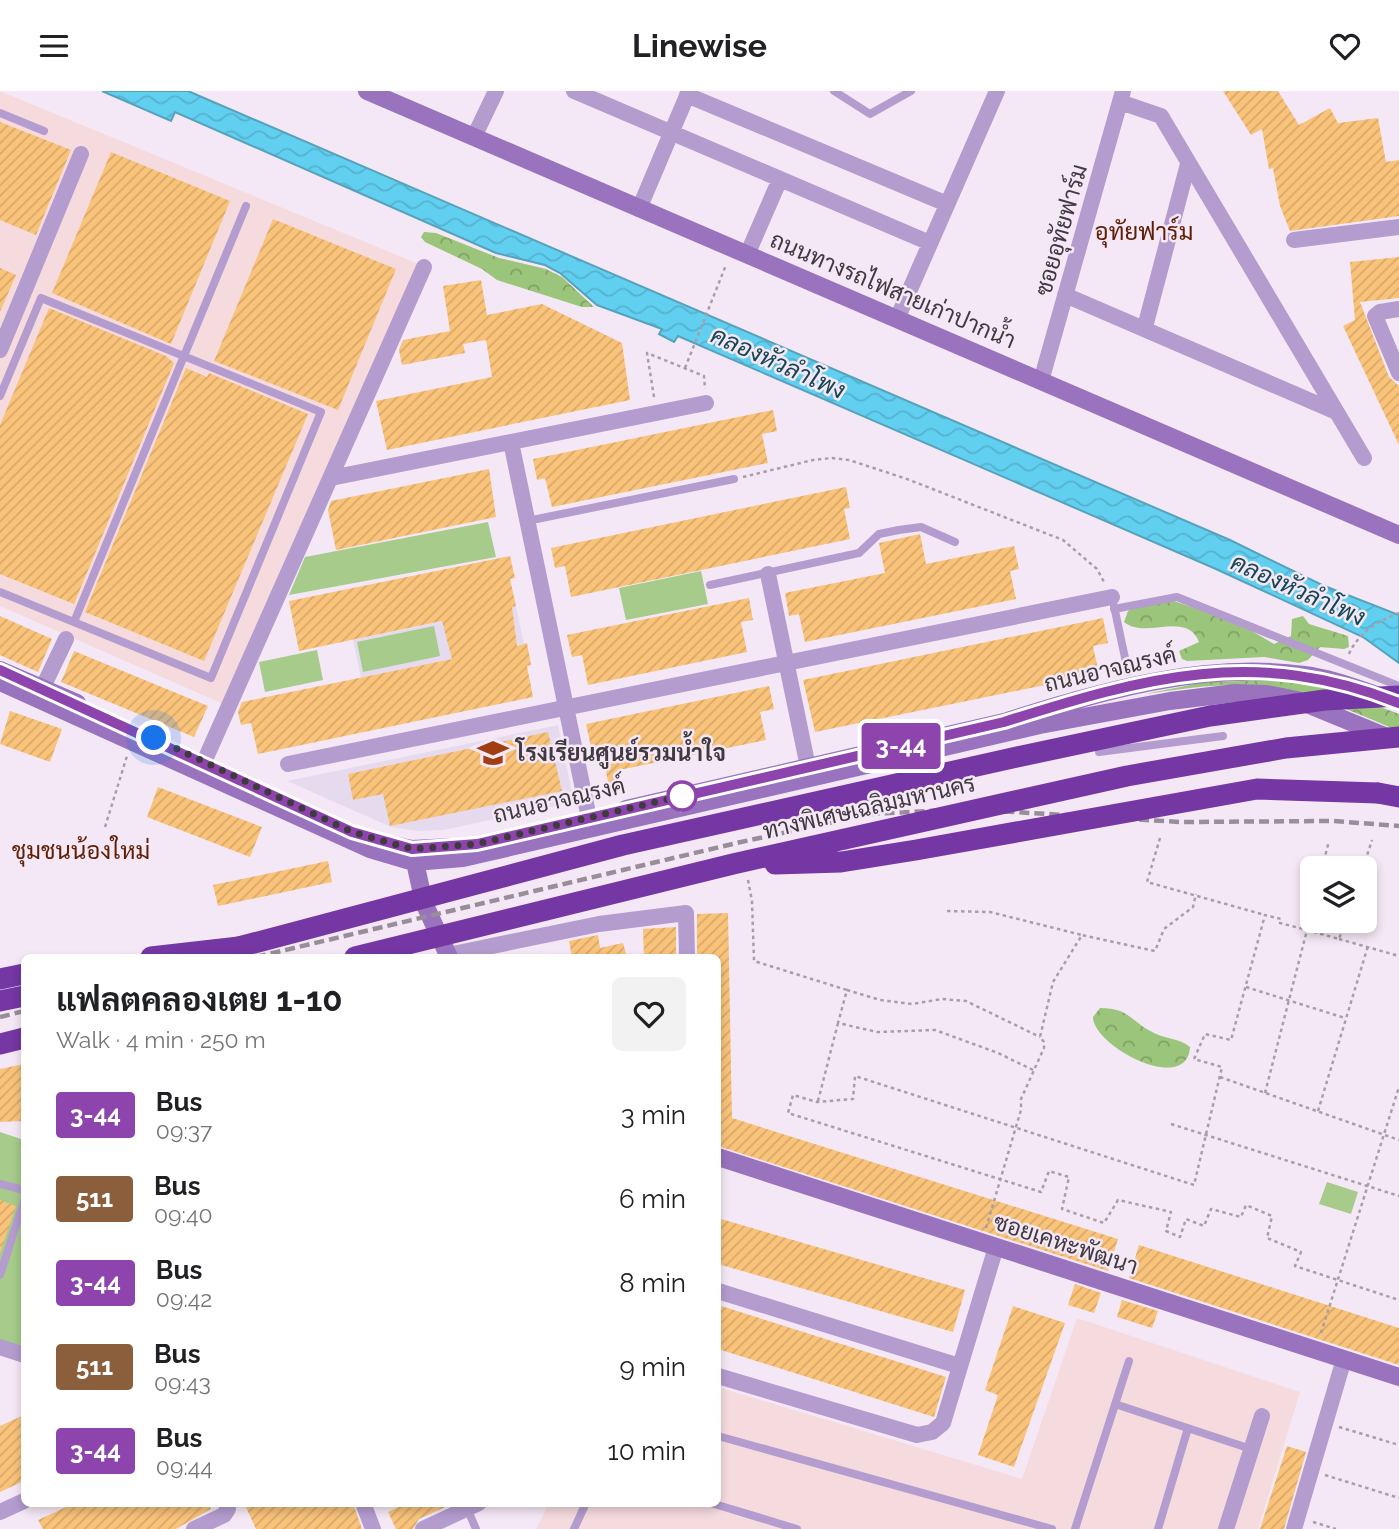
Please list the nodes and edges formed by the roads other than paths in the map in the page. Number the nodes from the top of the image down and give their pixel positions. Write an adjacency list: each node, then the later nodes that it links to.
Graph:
1 (368, 91): 12 (main road, ถนนทางรถไฟสายเก่าปากน้ำ)
2 (496, 91): 12 (street)
3 (574, 91): 11 (street)
4 (834, 91): 5 (lane)
5 (911, 91)
6 (997, 91): 16 (street)
7 (688, 93): 11 (street); 16 (street)
8 (1121, 96): 14 (street); 24 (street, ซอยอุทัยฟาร์ม)
9 (0, 113): 10 (lane)
10 (44, 131)
11 (671, 132): 15 (street); 18 (street)
12 (474, 137): 18 (main road, ถนนทางรถไฟสายเก่าปากน้ำ)
13 (80, 154): 28 (street)
14 (1188, 164): 27 (street); 35 (street)
15 (780, 179): 21 (street); 22 (street)
16 (947, 204): 21 (street)
17 (246, 206): 30 (lane)
18 (639, 209): 22 (main road, ถนนทางรถไฟสายเก่าปากน้ำ)
19 (1399, 227): 20 (street)
20 (1294, 240)
21 (930, 243): 26 (street)
22 (740, 252): 26 (main road, ถนนทางรถไฟสายเก่าปากน้ำ)
23 (424, 267): 38 (street)
24 (1065, 295): 27 (street); 32 (street, ซอยอุทัยฟาร์ม)
25 (1399, 309): 29 (street)
26 (897, 319): 32 (main road, ถนนทางรถไฟสายเก่าปากน้ำ)
27 (1145, 327): 35 (street)
28 (0, 349)
29 (1393, 349): 31 (street)
30 (184, 356): 33 (lane); 47 (lane); 47 (lane)
31 (1399, 373)
32 (1041, 381): 41 (main road, ถนนทางรถไฟสายเก่าปากน้ำ)
33 (0, 397)
34 (706, 403): 36 (street)
35 (1334, 411): 37 (street)
36 (511, 442): 38 (street); 40 (street)
37 (1364, 458)
38 (331, 478): 61 (street)
39 (734, 479): 40 (lane)
40 (527, 521): 57 (street)
41 (1399, 535)
42 (955, 543): 43 (lane)
43 (768, 574): 44 (lane); 49 (street)
44 (710, 585)
45 (0, 592): 47 (lane)
46 (1113, 603): 49 (street); 51 (lane); 53 (lane)
47 (74, 622)
48 (66, 639): 54 (street)
49 (786, 663): 57 (street); 63 (street)
50 (0, 670): 54 (main road, ถนนอาจณรงค์)
51 (1128, 672)
52 (0, 683): 66 (main road, ถนนอาจณรงค์)
53 (1399, 686)
54 (43, 687): 61 (main road, ถนนอาจณรงค์)
55 (1399, 696): 68 (highway, ทางพิเศษเฉลิมมหานคร, bridge)
56 (1399, 703): 63 (main road, ถนนอาจณรงค์)
57 (566, 708): 62 (street); 65 (street)
58 (1223, 736): 60 (lane)
59 (1399, 740): 63 (main road, ถนนอาจณรงค์); 67 (highway, ทางพิเศษเฉลิมมหานคร, bridge)
60 (1099, 752)
61 (204, 762): 66 (main road, ถนนอาจณรงค์)
62 (288, 764)
63 (809, 773): 65 (main road, ถนนอาจณรงค์); 66 (main road, ถนนอาจณรงค์)
64 (1389, 795): 67 (highway, bridge)
65 (589, 818): 66 (main road, ถนนอาจณรงค์)
66 (413, 856): 72 (main road)
67 (740, 867): 71 (highway, ทางพิเศษเฉลิมมหานคร, bridge)
68 (239, 947): 69 (highway); 70 (highway, ทางพิเศษเฉลิมมหานคร)
69 (177, 954)
70 (208, 954)
71 (368, 954)
72 (448, 954)
73 (458, 954): 74 (street)
74 (687, 954)
75 (21, 975): 76 (highway)
76 (0, 979)
77 (21, 997): 78 (highway)
78 (0, 1001)
79 (21, 1039): 80 (highway)
80 (0, 1044)
81 (721, 1158): 85 (main road, ซอยเคหะพัฒนา)
82 (0, 1184): 83 (lane)
83 (21, 1189)
84 (21, 1210): 86 (lane)
85 (989, 1245): 90 (main road, ซอยเคหะพัฒนา); 92 (street)
86 (0, 1275)
87 (721, 1292): 92 (street)
88 (0, 1347): 89 (street)
89 (21, 1354)
90 (1344, 1359): 94 (main road, ซอยเคหะพัฒนา); 108 (street)
91 (1129, 1361): 95 (lane)
92 (959, 1366): 93 (street)
93 (721, 1376)
94 (1399, 1377)
95 (1115, 1404): 97 (lane); 116 (lane)
96 (1262, 1416): 99 (street)
97 (1188, 1428): 99 (lane); 117 (lane)
98 (721, 1437): 115 (lane)
99 (1251, 1449): 118 (street)
100 (21, 1502): 107 (street)
101 (721, 1506): 114 (lane)
102 (227, 1507): 109 (street)
103 (365, 1507): 110 (street)
104 (471, 1507): 111 (street)
105 (473, 1507): 112 (lane)
106 (584, 1507): 113 (lane)
107 (0, 1512)
108 (1296, 1523)
109 (194, 1529)
110 (373, 1529)
111 (422, 1529)
112 (476, 1529)
113 (574, 1529)
114 (797, 1529)
115 (1052, 1529)
116 (1075, 1529)
117 (1158, 1529)
118 (1226, 1529)

